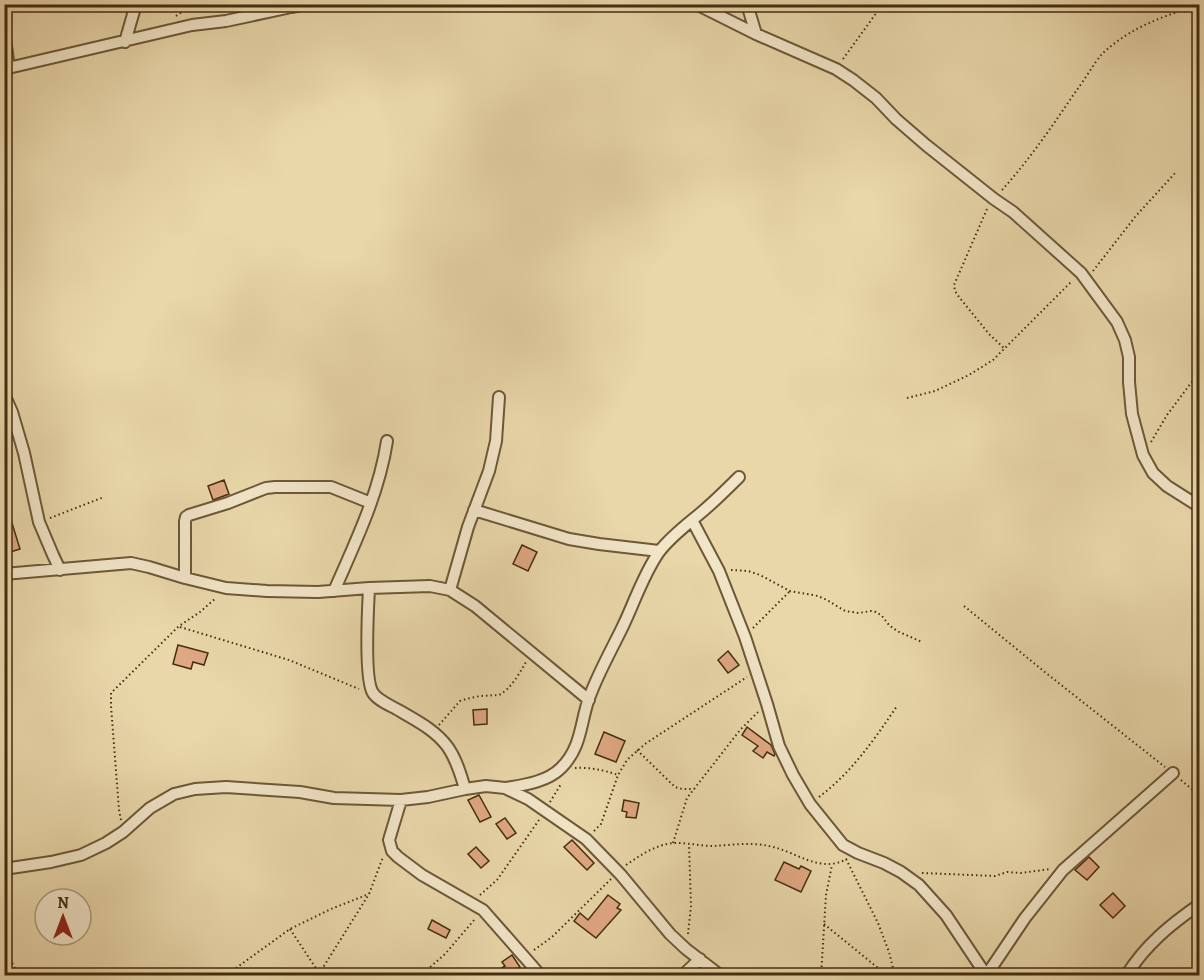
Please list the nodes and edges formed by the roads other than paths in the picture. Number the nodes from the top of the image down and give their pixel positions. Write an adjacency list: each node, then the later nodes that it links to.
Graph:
1 (136, 4): 7 (street)
2 (308, 4): 7 (street)
3 (696, 4): 6 (street)
4 (747, 4): 6 (street)
5 (4, 31): 8 (street)
6 (756, 34): 14 (street)
7 (125, 42): 8 (street)
8 (7, 69)
9 (4, 394): 18 (street)
10 (499, 397): 15 (street)
11 (387, 441): 13 (street)
12 (739, 477): 16 (street)
13 (371, 503): 20 (street); 23 (street)
14 (1200, 507)
15 (474, 510): 17 (street); 22 (street)
16 (692, 520): 17 (street); 32 (street)
17 (659, 551): 24 (street)
18 (60, 570): 19 (street); 20 (street)
19 (4, 574)
20 (185, 578): 23 (street)
21 (369, 588): 22 (street); 23 (street); 27 (street)
22 (450, 590): 24 (street)
23 (334, 591)
24 (589, 700): 26 (street)
25 (1173, 773): 32 (street)
26 (506, 788): 27 (street); 31 (street)
27 (465, 789): 28 (street)
28 (401, 800): 29 (street); 33 (street)
29 (4, 869)
30 (1200, 904): 36 (street)
31 (700, 959): 34 (street); 35 (street)
32 (990, 973)
33 (541, 975)
34 (682, 975)
35 (721, 975)
36 (1126, 975)

